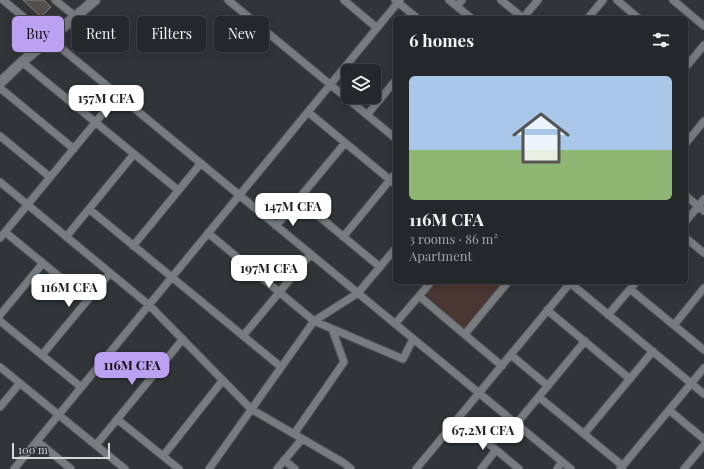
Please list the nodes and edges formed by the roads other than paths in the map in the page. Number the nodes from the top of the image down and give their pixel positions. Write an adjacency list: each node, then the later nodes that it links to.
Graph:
1 (3, 0): 15 (street)
2 (55, 0): 16 (street)
3 (95, 0): 16 (main road)
4 (228, 0): 34 (street)
5 (344, 0): 26 (street)
6 (449, 0): 14 (street)
7 (462, 0): 14 (street)
8 (501, 0): 19 (street)
9 (538, 0): 20 (street)
10 (603, 0): 21 (street)
11 (617, 0): 22 (street)
12 (673, 0): 25 (street)
13 (398, 1): 17 (street); 26 (street)
14 (457, 6): 18 (street)
15 (23, 16)
16 (75, 16)
17 (415, 16)
18 (469, 16)
19 (521, 16)
20 (525, 16)
21 (590, 16)
22 (636, 16)
23 (72, 19): 24 (main road)
24 (64, 26)
25 (704, 26)
26 (377, 28): 34 (street)
27 (704, 45): 31 (street)
28 (64, 50): 38 (street)
29 (34, 52): 30 (main road)
30 (22, 62): 32 (main road); 42 (street)
31 (688, 62)
32 (0, 83)
33 (393, 83): 36 (street)
34 (330, 85): 39 (street); 40 (street)
35 (0, 88): 47 (street)
36 (388, 89): 37 (street); 40 (street)
37 (393, 93)
38 (118, 95): 42 (street); 49 (street)
39 (308, 112): 46 (street); 54 (street)
40 (367, 115): 44 (street)
41 (704, 121): 45 (street)
42 (95, 122): 47 (street); 48 (street)
43 (0, 136): 50 (street)
44 (393, 136)
45 (688, 141)
46 (345, 143): 51 (street); 57 (street)
47 (74, 148): 50 (street)
48 (134, 154): 53 (street); 60 (street)
49 (201, 163): 53 (street); 54 (street)
50 (50, 178): 58 (street)
51 (393, 180): 66 (street)
52 (0, 182): 58 (street)
53 (178, 190): 69 (street)
54 (239, 195): 62 (street); 64 (street)
55 (688, 198): 59 (street)
56 (704, 199): 59 (street)
57 (298, 200): 62 (street); 66 (street)
58 (28, 204): 63 (street); 65 (street)
59 (701, 208): 61 (street)
60 (89, 209): 65 (street); 69 (street)
61 (688, 219)
62 (276, 226): 72 (street)
63 (5, 232): 67 (street); 73 (street)
64 (208, 233): 76 (street); 84 (street)
65 (66, 237): 75 (street)
66 (344, 237): 74 (street)
67 (0, 238)
68 (688, 240): 71 (street)
69 (133, 246): 76 (street)
70 (393, 251): 74 (street)
71 (704, 253)
72 (311, 254): 84 (street); 85 (street)
73 (43, 263): 87 (street); 90 (street)
74 (380, 267): 85 (street)
75 (110, 273): 87 (street); 88 (street)
76 (172, 277): 88 (street); 98 (street)
77 (429, 284): 86 (street)
78 (506, 284): 97 (street)
79 (568, 284): 89 (street)
80 (572, 284): 91 (street)
81 (634, 284): 83 (street)
82 (704, 288): 95 (street)
83 (630, 289): 91 (street); 95 (street)
84 (279, 292): 93 (street); 98 (street)
85 (358, 293): 93 (street); 94 (street)
86 (419, 296): 94 (street); 97 (street)
87 (88, 300): 105 (street)
88 (149, 305): 99 (street); 115 (street)
89 (548, 310): 101 (street); 104 (street)
90 (0, 315)
91 (608, 315): 103 (street)
92 (0, 321): 105 (street)
93 (314, 321): 96 (street); 108 (street)
94 (395, 324): 100 (street)
95 (674, 325): 102 (street)
96 (332, 329): 100 (street); 126 (street)
97 (465, 334): 106 (street)
98 (243, 336): 108 (street)
99 (183, 339): 111 (street); 124 (street)
100 (413, 339): 116 (street)
101 (585, 341): 110 (street); 114 (street)
102 (704, 350)
103 (653, 351): 110 (street); 113 (street)
104 (510, 355): 106 (street); 114 (street)
105 (42, 356): 115 (street)
106 (502, 366): 116 (street)
107 (0, 367): 112 (street)
108 (281, 367): 120 (street)
109 (704, 368): 113 (street)
110 (630, 379): 127 (street)
111 (223, 380): 120 (street); 134 (street)
112 (20, 383): 119 (street); 122 (street)
113 (691, 383): 117 (street); 121 (street)
114 (548, 386): 118 (street)
115 (81, 388): 122 (street)
116 (479, 393): 123 (street); 125 (street)
117 (704, 394)
118 (539, 397): 125 (street); 127 (street)
119 (0, 407)
120 (251, 409): 126 (street); 142 (street)
121 (669, 410): 129 (street); 137 (street)
122 (59, 415): 130 (street); 131 (street)
123 (458, 418): 133 (street); 146 (street)
124 (117, 419): 131 (street); 134 (street)
125 (516, 424): 136 (street)
126 (294, 434): 128 (street)
127 (584, 434): 137 (street)
128 (302, 439): 135 (street); 145 (street)
129 (704, 439)
130 (37, 441): 138 (street); 139 (street)
131 (96, 445): 140 (street)
132 (704, 445): 151 (street)
133 (496, 450): 147 (street); 148 (street)
134 (163, 456): 141 (street)
135 (284, 460): 143 (street); 144 (street)
136 (562, 462): 149 (street); 150 (street)
137 (621, 468)
138 (14, 469)
139 (71, 469)
140 (125, 469)
141 (179, 469)
142 (209, 469)
143 (277, 469)
144 (295, 469)
145 (351, 469)
146 (416, 469)
147 (481, 469)
148 (519, 469)
149 (557, 469)
150 (571, 469)
151 (684, 469)

